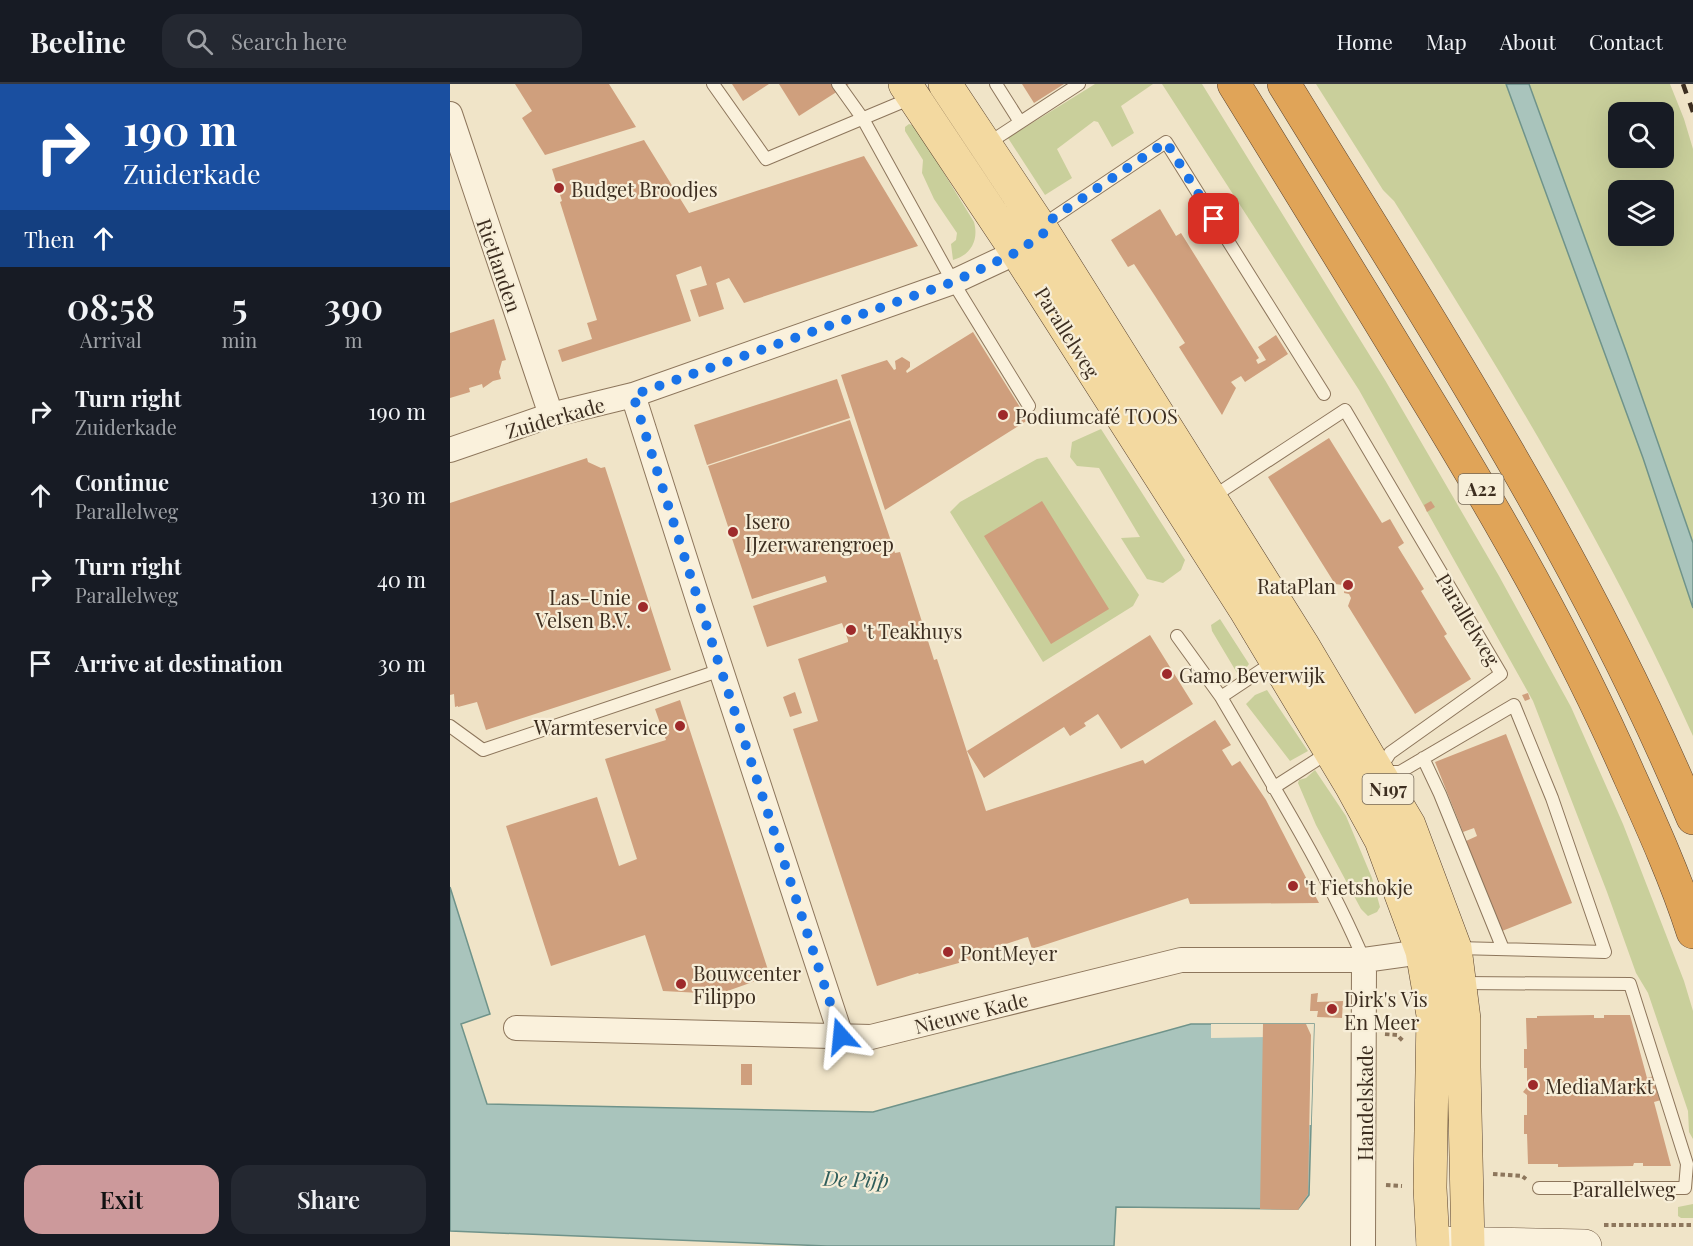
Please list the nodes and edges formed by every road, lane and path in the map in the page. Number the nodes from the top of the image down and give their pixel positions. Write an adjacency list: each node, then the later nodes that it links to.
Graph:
1 (713, 84): 9 (lane)
2 (838, 84): 9 (lane)
3 (996, 84): 10 (lane)
4 (1079, 84): 10 (lane)
5 (1234, 84): 31 (highway, A22)
6 (1284, 84): 30 (highway, A22)
7 (923, 88): 9 (lane); 11 (main road, Parallelweg / N197); 13 (main road, Parallelweg / N197)
8 (450, 114): 18 (street, Rietlanden)
9 (862, 119): 14 (lane)
10 (1020, 122): 11 (lane)
11 (986, 145): 12 (main road, Parallelweg / N197)
12 (1048, 226): 13 (street, Zuiderkade); 15 (lane); 20 (main road, Parallelweg / N197)
13 (1017, 252): 14 (street, Zuiderkade); 22 (main road, Parallelweg / N197)
14 (953, 282): 16 (street, Zuiderkade); 17 (lane)
15 (1324, 394)
16 (633, 395): 18 (street, Zuiderkade); 23 (street)
17 (1029, 406)
18 (551, 416): 19 (street, Zuiderkade)
19 (450, 450)
20 (1211, 498): 22 (main road, Parallelweg / N197); 28 (lane, Parallelweg)
21 (1178, 636): 24 (lane)
22 (1289, 653): 24 (lane); 26 (main road, Parallelweg / N197); 28 (main road, Parallelweg / N197)
23 (721, 670): 25 (lane); 38 (street)
24 (1221, 697): 29 (lane)
25 (450, 726)
26 (1329, 752): 28 (main road, Parallelweg / N197); 29 (lane)
27 (1423, 758): 28 (lane); 33 (lane); 33 (lane)
28 (1365, 780): 32 (main road, Parallelweg / N197); 34 (main road, Parallelweg / N197)
29 (1273, 788): 35 (lane)
30 (1693, 818)
31 (1693, 932)
32 (1455, 948): 33 (lane); 34 (street); 36 (main road, Parallelweg / N197)
33 (1503, 949)
34 (1422, 951): 35 (street, Nieuwe Kade); 36 (main road, Parallelweg / N197)
35 (1364, 960): 38 (street, Nieuwe Kade); 43 (street, Handelskade)
36 (1444, 984): 40 (lane, Parallelweg); 41 (main road, Parallelweg / N197); 42 (main road, Parallelweg / N197)
37 (516, 1028): 38 (street, Nieuwe Kade)
38 (841, 1036)
39 (1485, 1173): 40 (path)
40 (1539, 1188)
41 (1433, 1245): 42 (main road, Parallelweg)
42 (1468, 1245): 44 (main road)
43 (1363, 1246)
44 (1586, 1246)

